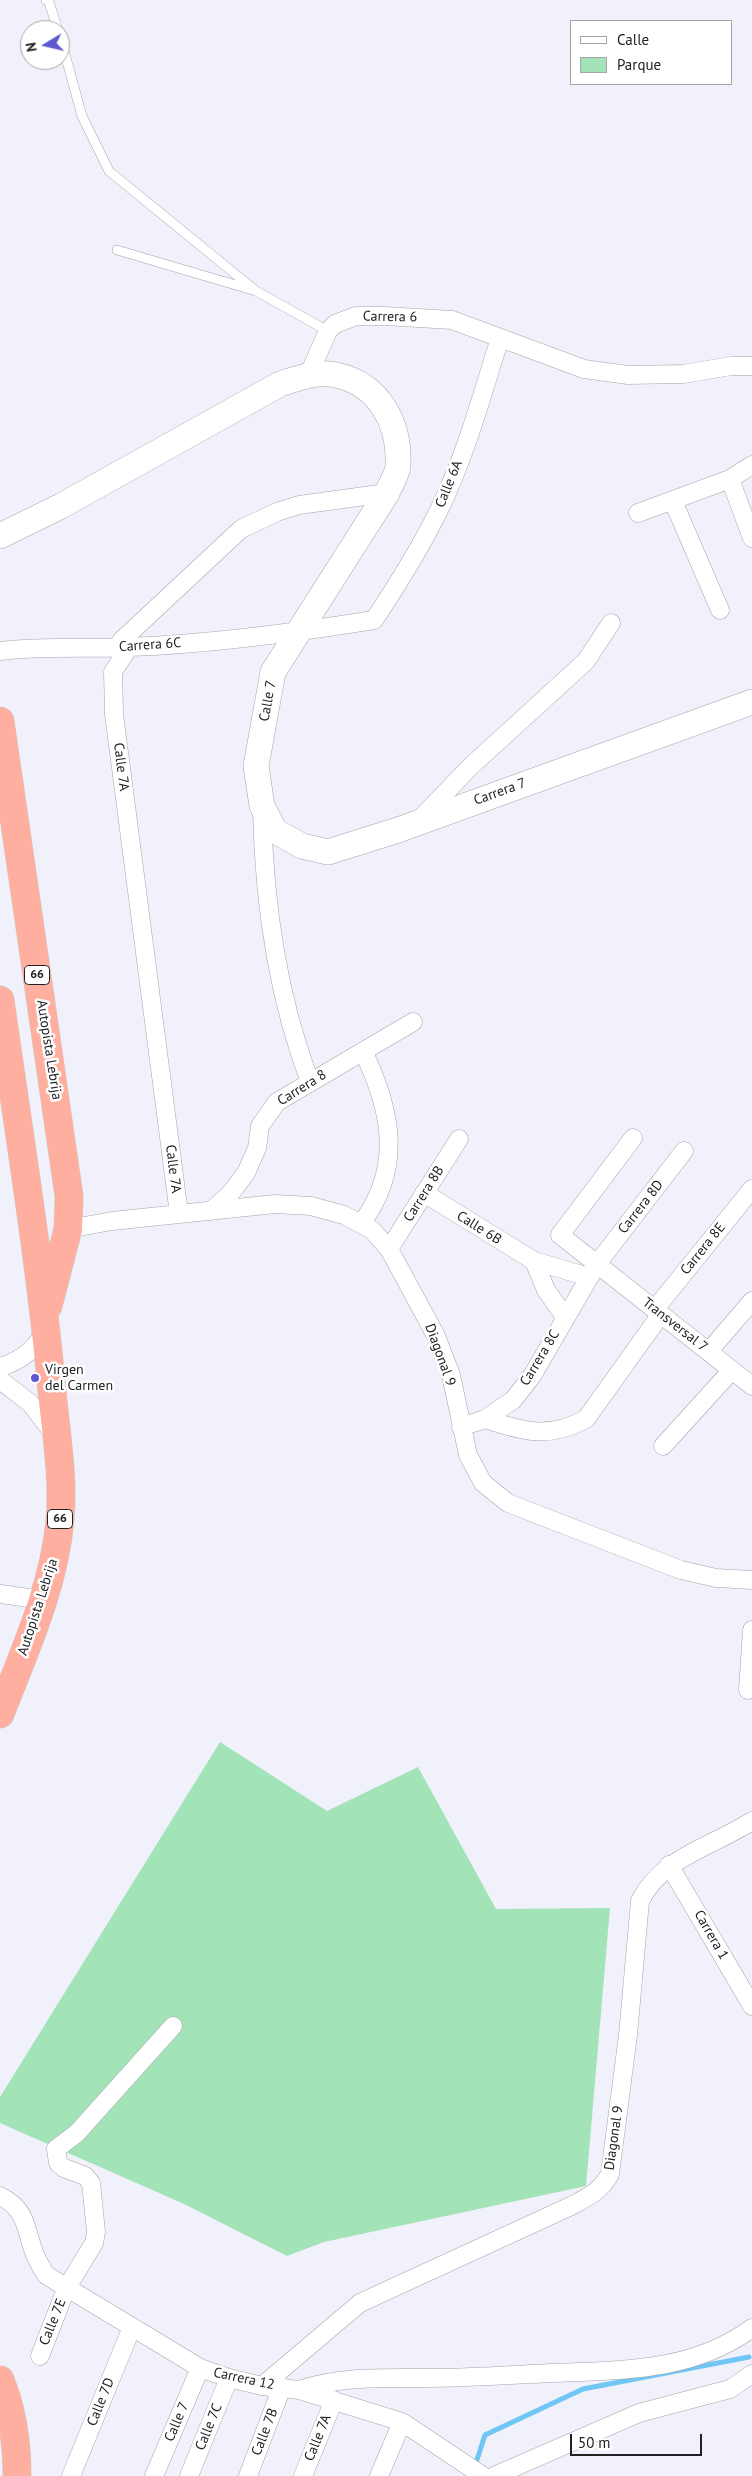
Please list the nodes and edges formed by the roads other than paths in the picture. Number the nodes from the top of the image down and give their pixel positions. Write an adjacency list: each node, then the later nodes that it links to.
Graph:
1 (46, 0): 2 (lane)
2 (55, 20)
3 (69, 70): 5 (lane)
4 (116, 250): 5 (lane)
5 (256, 291): 6 (lane)
6 (328, 331): 7 (street, Carrera 6); 9 (street)
7 (500, 338): 8 (street, Carrera 6); 18 (street, Calle 6A)
8 (752, 366)
9 (309, 374): 12 (street, Calle 7); 15 (street)
10 (752, 465): 11 (street)
11 (730, 479): 13 (street); 16 (street)
12 (387, 493): 20 (street, Calle 7); 21 (street, Calle 7A)
13 (673, 501): 14 (street); 17 (street)
14 (638, 513)
15 (0, 536)
16 (752, 538)
17 (720, 610)
18 (374, 620): 20 (street, Carrera 6C)
19 (612, 623): 26 (street)
20 (299, 632): 21 (street, Carrera 6C); 25 (street, Calle 7)
21 (129, 647): 22 (street, Carrera 6C); 37 (street, Calle 7A)
22 (0, 651)
23 (752, 702): 26 (street, Carrera 7)
24 (0, 721): 39 (highway, Autopista Lebrija / 66)
25 (262, 806): 26 (street, Carrera 7); 30 (street, Calle 7)
26 (416, 823)
27 (0, 1000): 46 (highway, Autopista Lebrija / 66)
28 (413, 1022): 29 (street, Carrera 8)
29 (363, 1052): 30 (street, Carrera 8); 38 (street)
30 (310, 1082): 36 (street, Carrera 8)
31 (632, 1138): 42 (street)
32 (459, 1139): 35 (street, Carrera 8B)
33 (684, 1151): 42 (street, Carrera 8D)
34 (752, 1189): 44 (street, Carrera 8E)
35 (424, 1194): 40 (street, Carrera 8B); 41 (street, Calle 6B)
36 (210, 1211): 37 (street, Diagonal 9); 38 (street, Diagonal 9)
37 (179, 1214): 39 (street, Diagonal 9)
38 (361, 1224): 40 (street, Diagonal 9)
39 (68, 1229): 46 (highway, Autopista Lebrija / 66)
40 (389, 1249): 53 (street, Diagonal 9)
41 (534, 1261): 42 (street, Calle 6B); 45 (street)
42 (593, 1270): 44 (street, Transversal 7); 45 (street, Carrera 8C)
43 (752, 1301): 47 (street)
44 (658, 1312): 47 (street, Transversal 7); 52 (street)
45 (565, 1316): 52 (street, Carrera 8C)
46 (46, 1324): 48 (street); 54 (highway, Autopista Lebrija / 66)
47 (709, 1351): 49 (street, Transversal 7)
48 (0, 1366)
49 (732, 1370): 51 (street, Transversal 7); 55 (street)
50 (0, 1380): 54 (street)
51 (752, 1386)
52 (486, 1420): 53 (street, Carrera 8C)
53 (461, 1427): 56 (street, Diagonal 9)
54 (56, 1437): 58 (highway, Autopista Lebrija / 66)
55 (663, 1446)
56 (752, 1580)
57 (0, 1594): 58 (street)
58 (43, 1600): 61 (highway, Autopista Lebrija / 66)
59 (752, 1630): 60 (street)
60 (748, 1690)
61 (0, 1714)
62 (752, 1821): 63 (street, Diagonal 9)
63 (670, 1865): 64 (street, Carrera 1); 75 (street, Diagonal 9)
64 (752, 2006)
65 (173, 2026): 67 (street, Calle 7E)
66 (0, 2196): 67 (street, Carrera 12)
67 (66, 2289): 68 (street, Carrera 12); 70 (street, Calle 7E)
68 (132, 2327): 71 (street, Carrera 12); 79 (street, Calle 7D)
69 (752, 2328): 76 (street)
70 (40, 2356)
71 (200, 2368): 73 (street, Carrera 12); 81 (street, Calle 7)
72 (752, 2374): 87 (street)
73 (229, 2378): 75 (street, Carrera 12); 82 (street, Calle 7C)
74 (0, 2380): 80 (highway)
75 (262, 2386): 76 (street, Carrera 12)
76 (290, 2389): 77 (street, Carrera 12); 83 (street, Calle 7B)
77 (334, 2400): 78 (street, Carrera 12); 84 (street, Calle 7A)
78 (402, 2422): 85 (street); 86 (street, Carrera 12)
79 (68, 2475)
80 (16, 2476)
81 (154, 2476)
82 (189, 2476)
83 (248, 2476)
84 (303, 2476)
85 (378, 2476)
86 (483, 2476)
87 (494, 2476)

